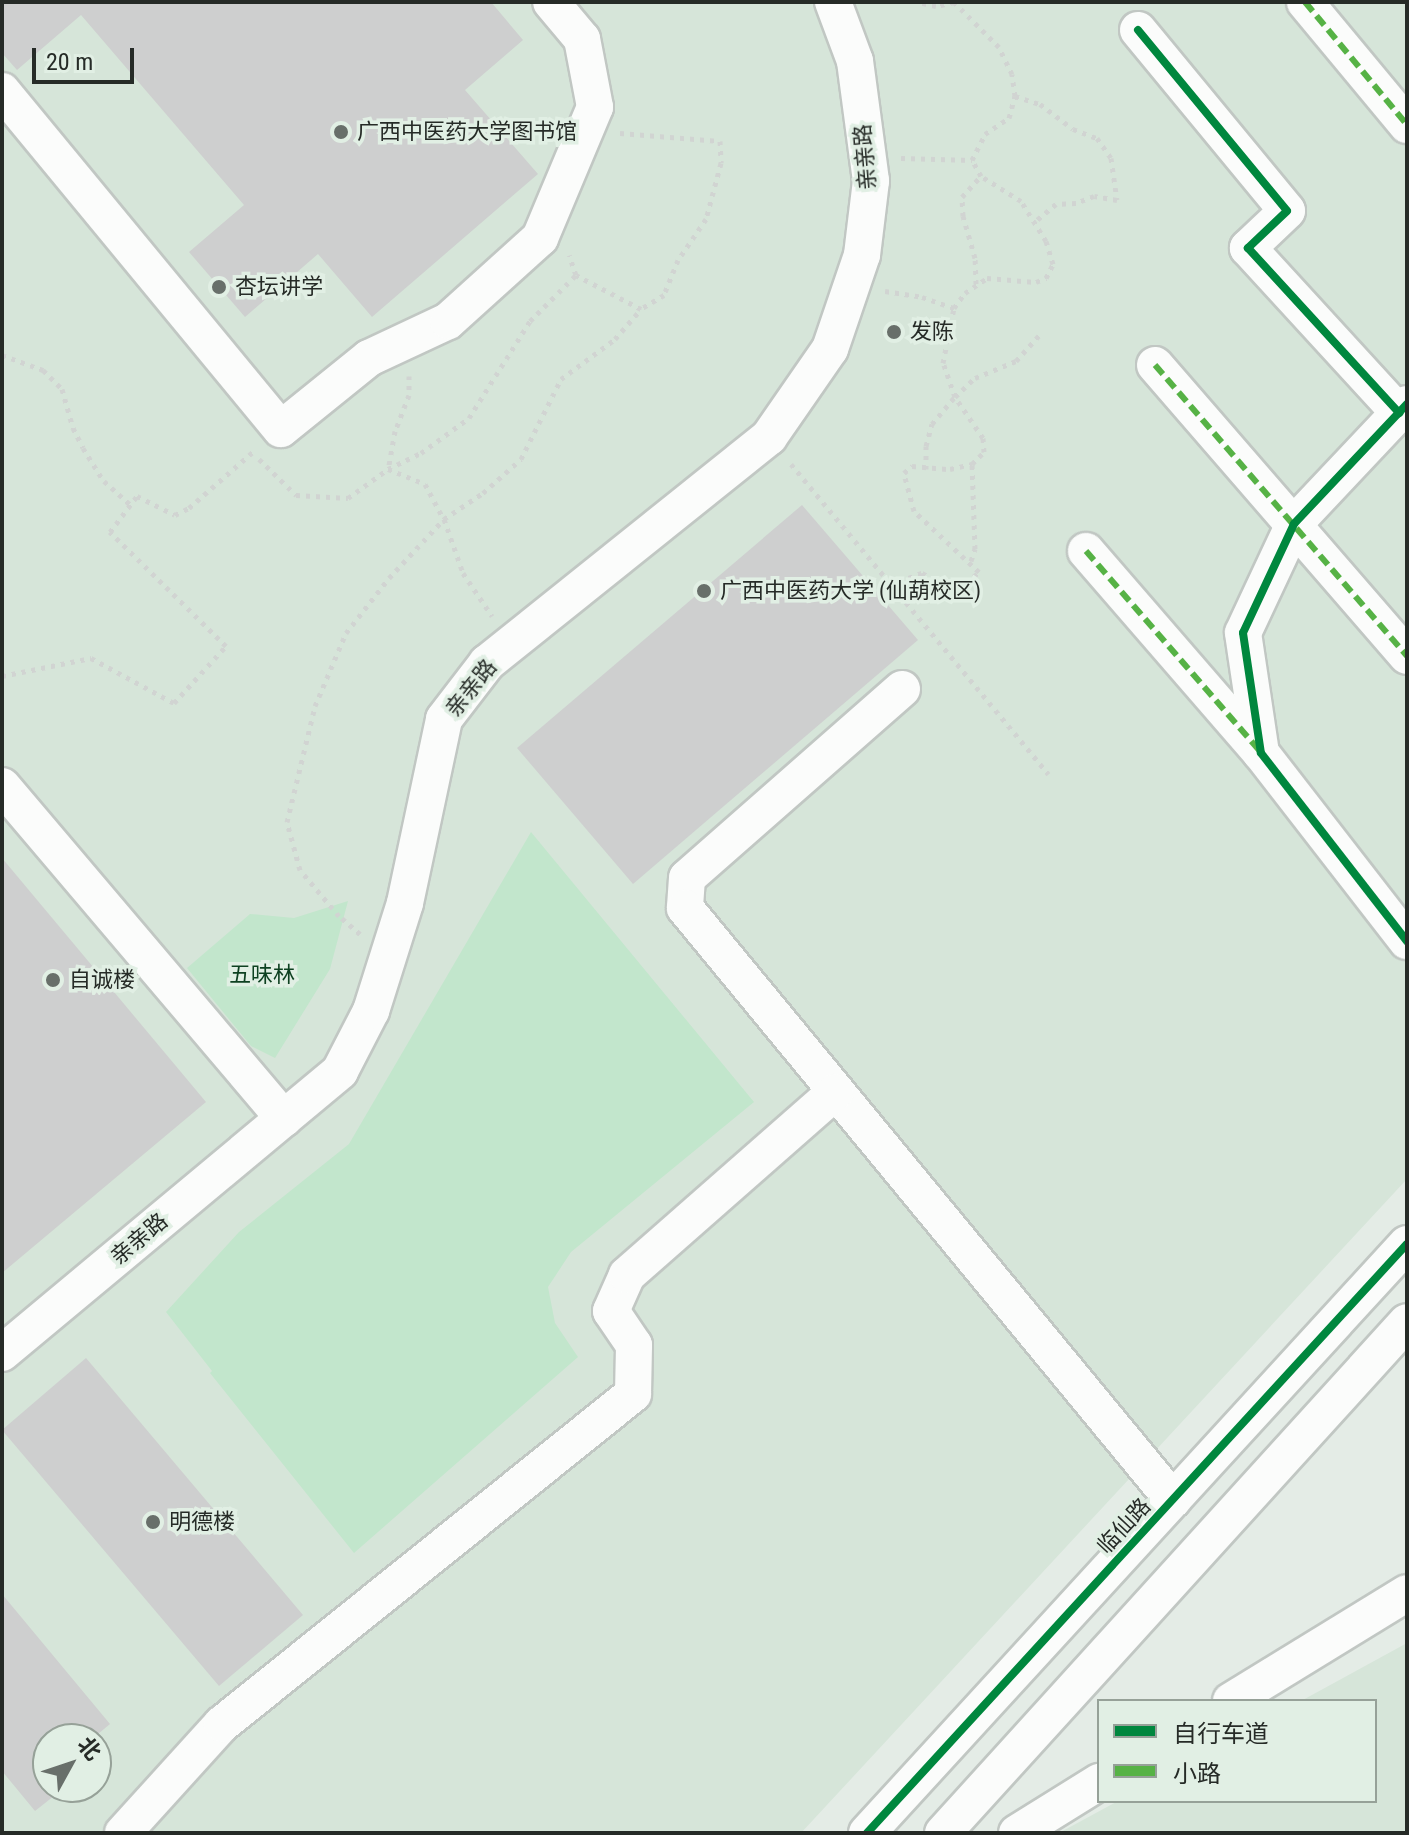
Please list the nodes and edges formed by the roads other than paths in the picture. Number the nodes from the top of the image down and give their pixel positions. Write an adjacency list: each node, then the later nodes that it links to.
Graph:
1 (551, 2): 5 (street)
2 (1305, 2): 6 (street)
3 (836, 4): 17 (street, 亲亲路)
4 (1138, 30): 8 (street)
5 (2, 91)
6 (1407, 125)
7 (1155, 365): 9 (street)
8 (1403, 408): 9 (street)
9 (1294, 524): 11 (street); 13 (street)
10 (1086, 551): 13 (street)
11 (1407, 656)
12 (902, 689): 16 (street)
13 (1261, 753): 15 (street)
14 (2, 786): 17 (street)
15 (1407, 941)
16 (835, 1092): 21 (street); 25 (street)
17 (284, 1118): 20 (street, 亲亲路)
18 (1407, 1244): 21 (street, 临仙路)
19 (1407, 1322): 27 (street)
20 (2, 1353)
21 (1173, 1500): 26 (street, 临仙路)
22 (1407, 1593): 23 (street)
23 (1234, 1699)
24 (1097, 1783): 28 (street)
25 (123, 1833)
26 (867, 1833)
27 (943, 1833)
28 (1017, 1833)

